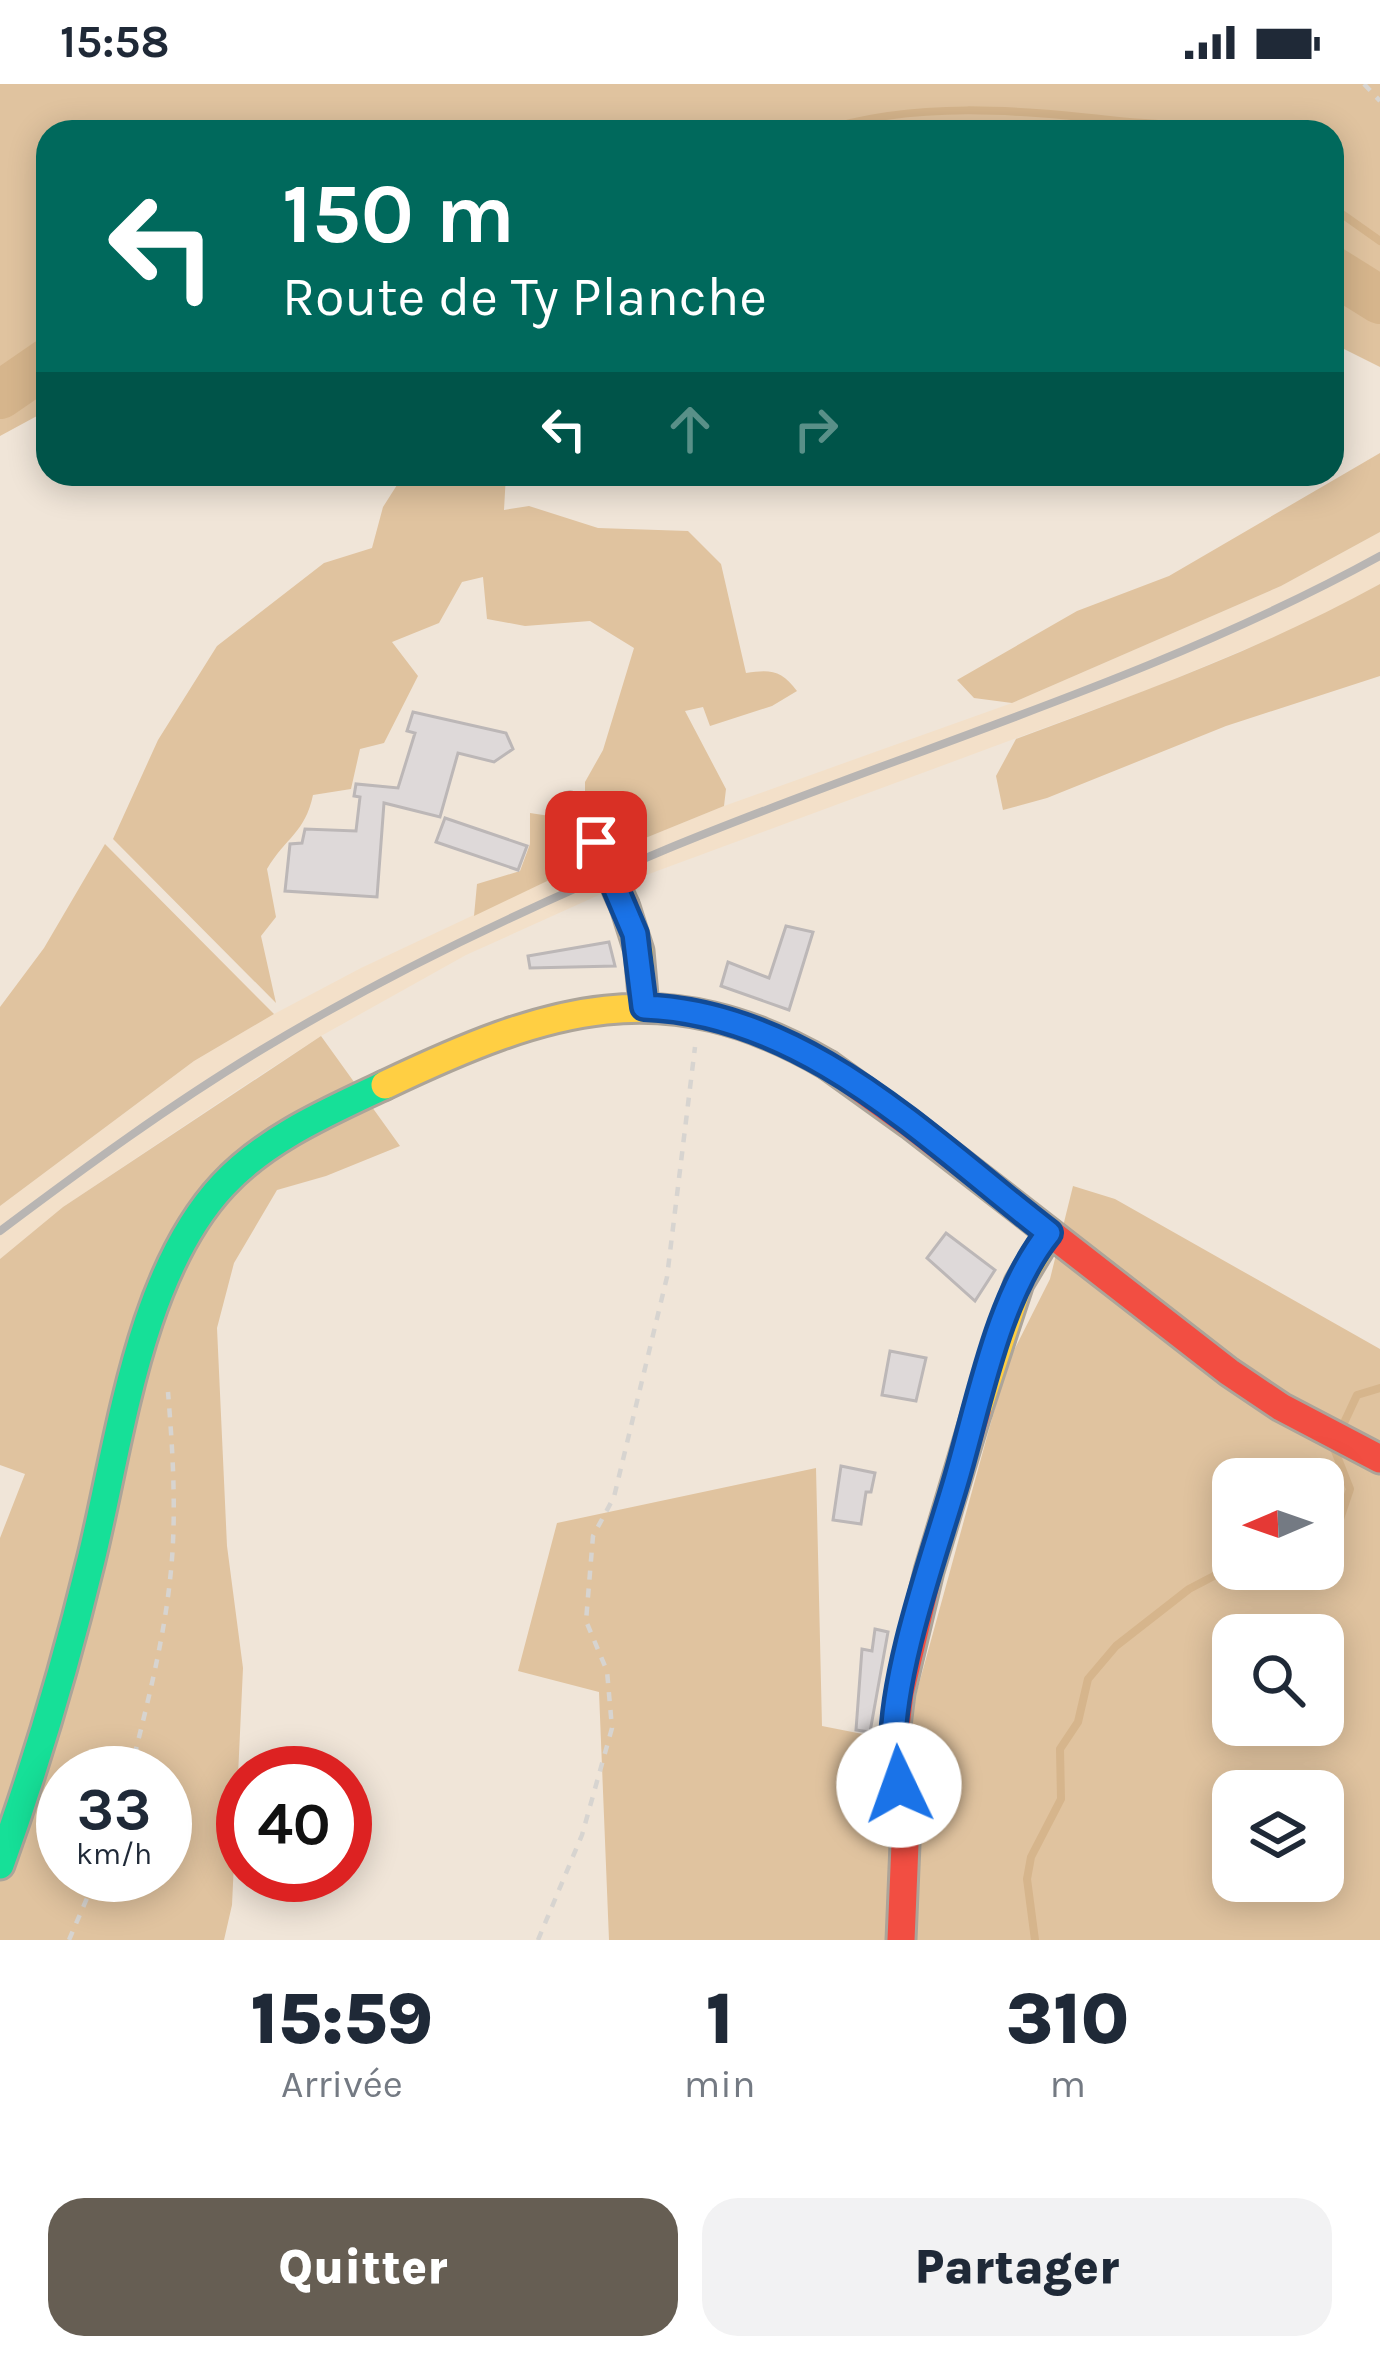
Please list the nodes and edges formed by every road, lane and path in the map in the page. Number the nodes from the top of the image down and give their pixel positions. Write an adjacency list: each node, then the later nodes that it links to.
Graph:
1 (1364, 84): 2 (path)
2 (1380, 100)
3 (571, 807): 4 (street, bridge)
4 (644, 1007): 5 (street); 7 (street)
5 (695, 1011): 6 (street); 13 (path)
6 (1049, 1233): 8 (street); 14 (street)
7 (142, 1349): 9 (path); 10 (street)
8 (1380, 1459)
9 (137, 1746)
10 (0, 1865)
11 (85, 1902): 12 (path)
12 (68, 1940)
13 (538, 1940)
14 (901, 1940)

